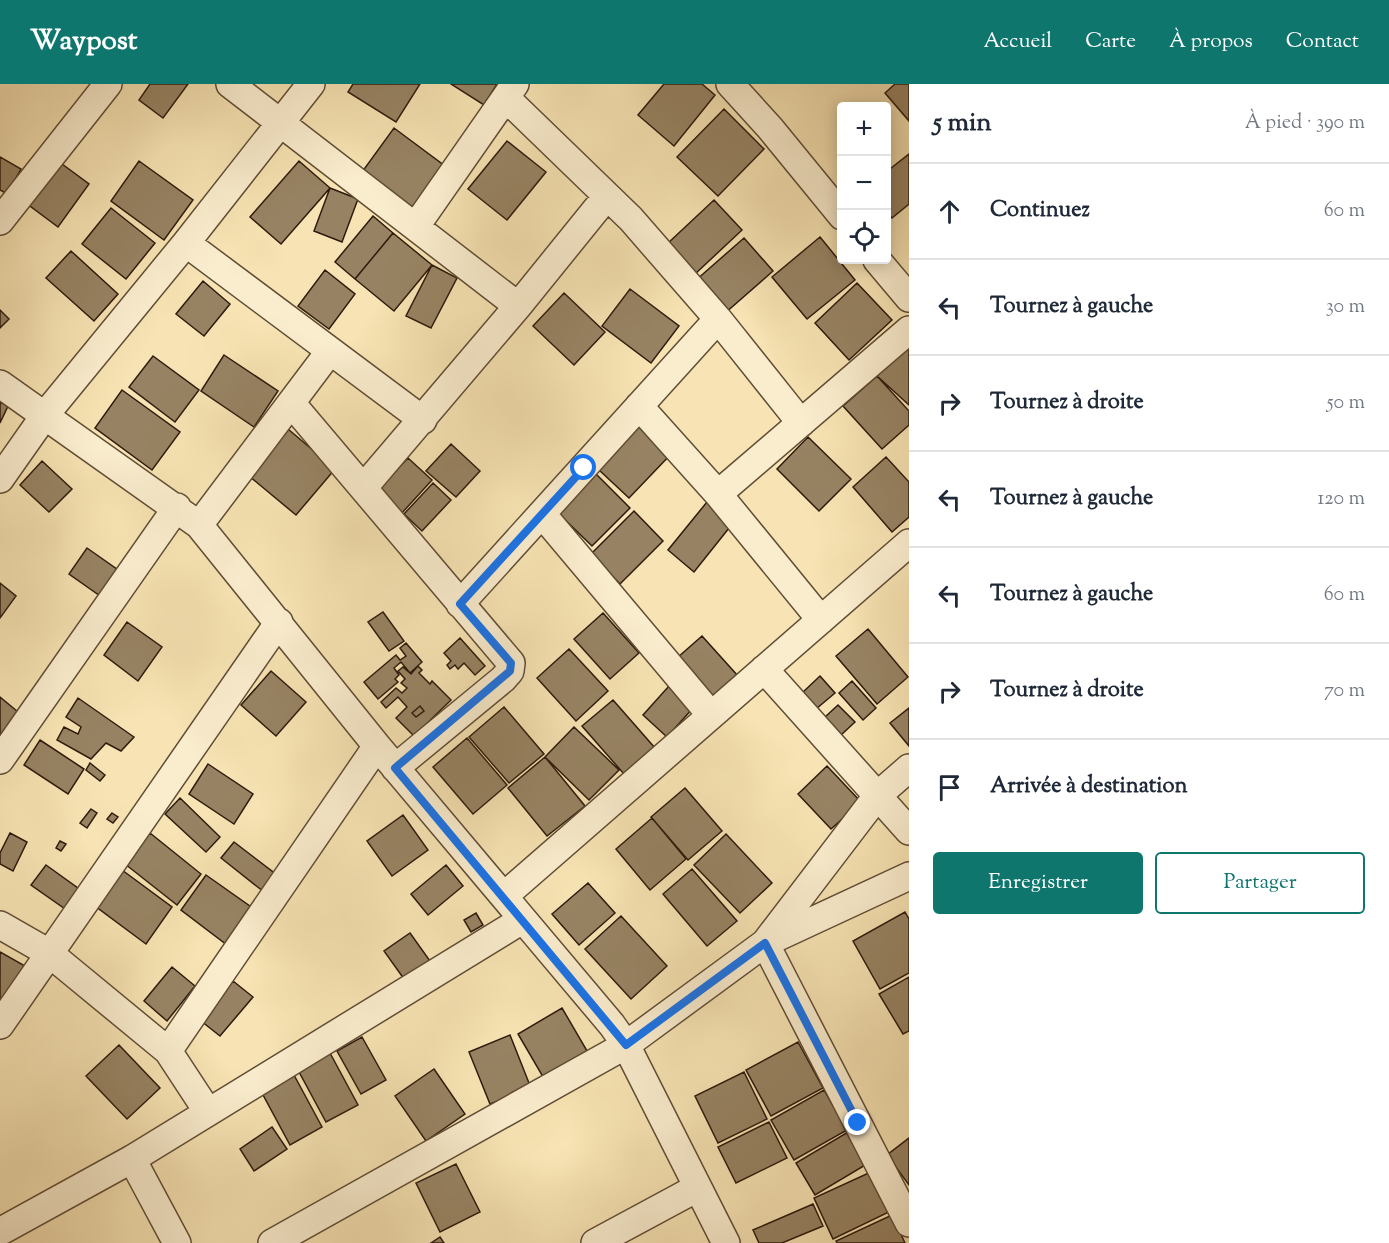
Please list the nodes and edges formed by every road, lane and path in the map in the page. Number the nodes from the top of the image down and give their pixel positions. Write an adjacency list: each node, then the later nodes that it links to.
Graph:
1 (230, 84): 6 (street)
2 (311, 84): 6 (street)
3 (97, 87): 8 (street)
4 (738, 87): 9 (street)
5 (511, 91): 7 (street); 10 (street)
6 (281, 122): 10 (street); 11 (street)
7 (607, 196): 14 (street); 15 (street)
8 (4, 207)
9 (837, 210)
10 (416, 225): 14 (street)
11 (186, 243): 17 (street); 21 (street)
12 (880, 264): 13 (street)
13 (909, 298)
14 (518, 306): 22 (street)
15 (718, 319): 20 (street); 23 (street)
16 (909, 330): 23 (street)
17 (330, 351): 19 (street); 22 (street)
18 (0, 384): 21 (street)
19 (292, 404): 25 (street); 29 (street)
20 (639, 406): 26 (street); 28 (street)
21 (45, 415): 24 (street); 27 (street)
22 (423, 420): 25 (street)
23 (801, 423): 26 (street)
24 (0, 479)
25 (364, 487): 31 (street)
26 (718, 494): 32 (street)
27 (177, 507): 29 (street); 37 (street)
28 (542, 514): 31 (street); 35 (street)
29 (199, 525): 33 (street)
30 (909, 543): 32 (street)
31 (460, 604): 38 (street)
32 (821, 620): 34 (street)
33 (279, 622): 36 (street); 47 (street)
34 (764, 669): 35 (street); 40 (street)
35 (711, 715): 43 (street)
36 (377, 746): 38 (street); 50 (street)
37 (0, 760)
38 (395, 768): 43 (street)
39 (909, 768): 40 (street)
40 (878, 795): 41 (street); 46 (street)
41 (909, 831)
42 (909, 876): 46 (street)
43 (504, 896): 44 (street)
44 (522, 921): 49 (street); 51 (street)
45 (0, 925): 47 (street)
46 (765, 943): 49 (street); 54 (street)
47 (50, 953): 48 (street); 50 (street)
48 (0, 1025)
49 (626, 1045): 53 (street); 57 (street)
50 (168, 1051): 51 (street)
51 (208, 1112): 52 (street)
52 (132, 1159): 55 (street); 56 (street)
53 (697, 1188): 58 (street); 59 (street)
54 (909, 1223)
55 (4, 1233)
56 (177, 1243)
57 (272, 1243)
58 (595, 1243)
59 (726, 1243)

